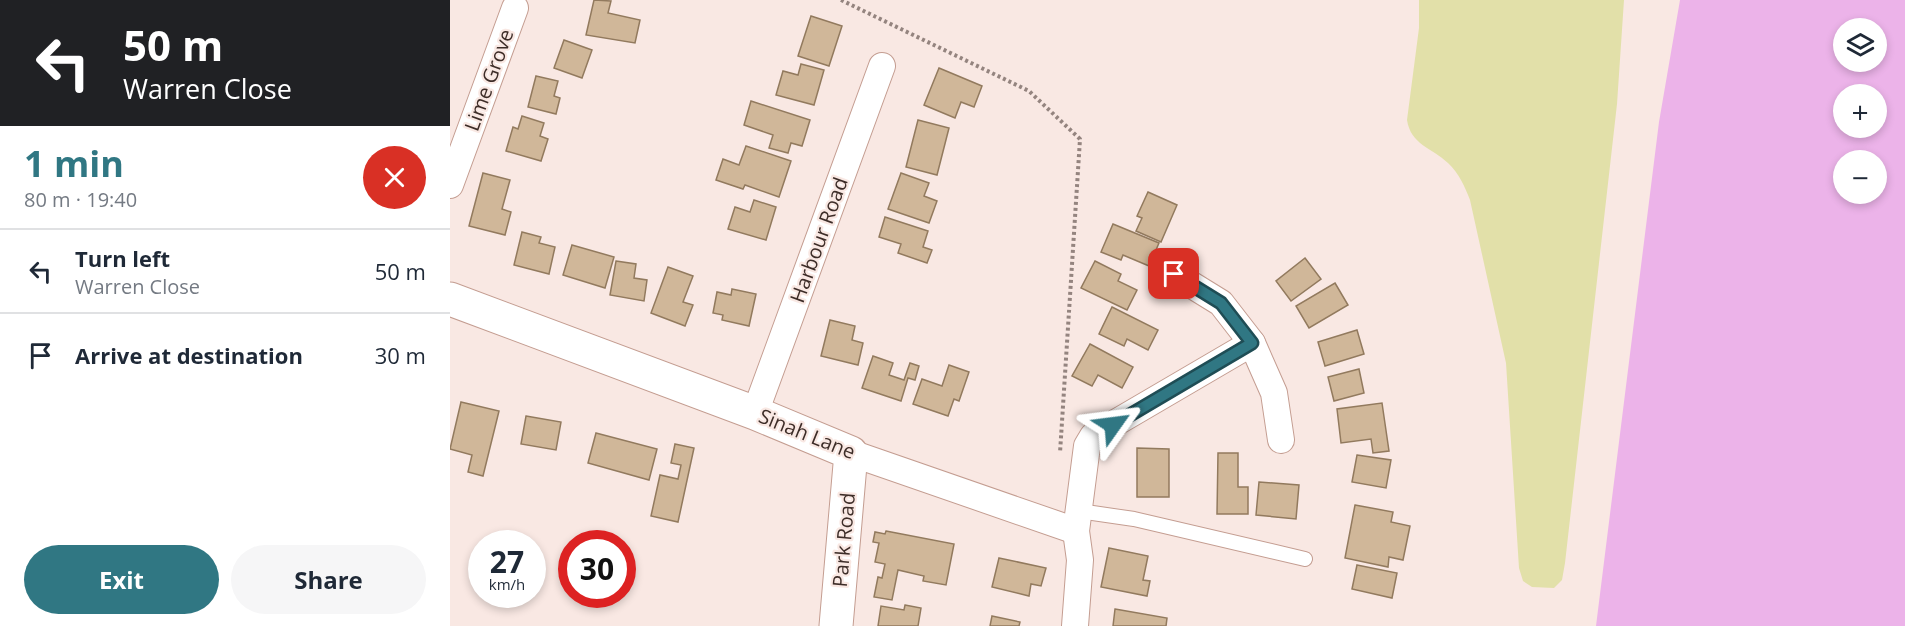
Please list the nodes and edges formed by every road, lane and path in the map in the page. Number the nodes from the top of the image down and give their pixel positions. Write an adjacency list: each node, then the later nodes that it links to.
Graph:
1 (841, 0): 11 (path)
2 (515, 8): 4 (street, Lime Grove)
3 (882, 66): 8 (street, Harbour Road)
4 (450, 184)
5 (1174, 274): 7 (street)
6 (450, 299): 8 (street, Sinah Lane)
7 (1252, 343): 9 (street); 11 (street)
8 (755, 413): 10 (street, Sinah Lane)
9 (1281, 440)
10 (852, 453): 11 (street, Sinah Lane); 13 (street, Park Road)
11 (1079, 511): 12 (lane); 14 (street)
12 (1305, 559)
13 (836, 626)
14 (1075, 626)

